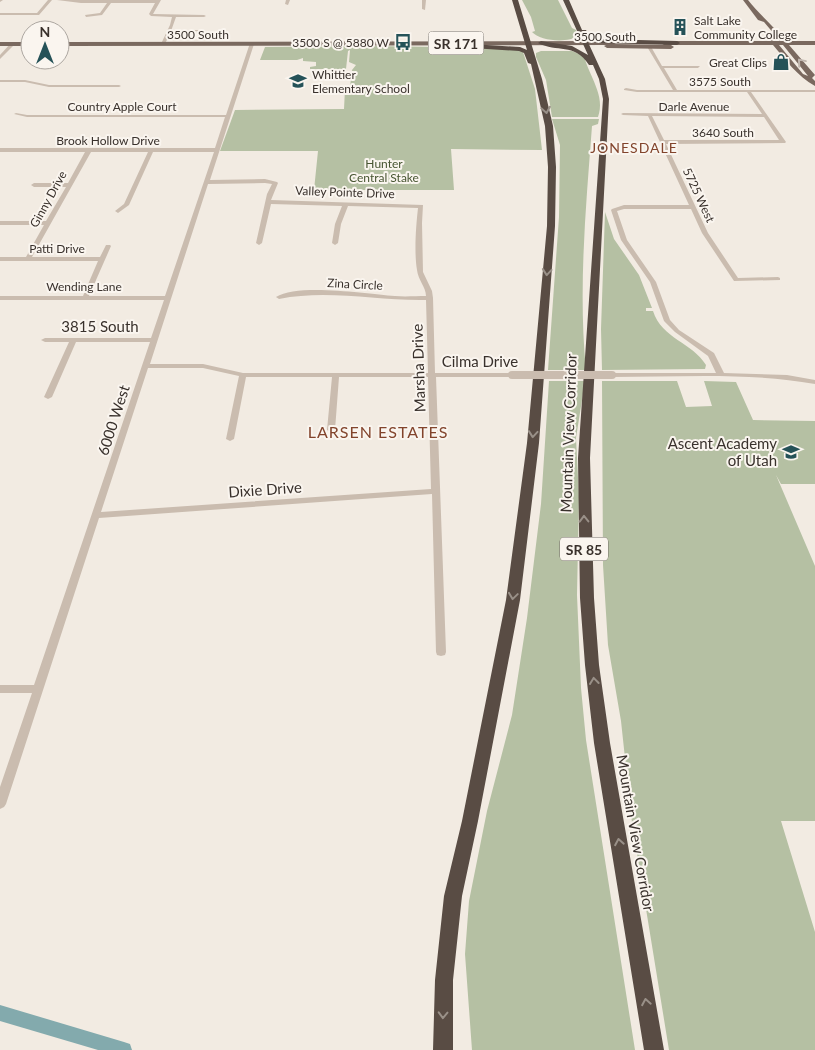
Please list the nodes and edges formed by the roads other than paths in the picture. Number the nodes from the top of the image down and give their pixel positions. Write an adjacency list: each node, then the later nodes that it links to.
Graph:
1 (50, 0): 10 (street)
2 (59, 0): 7 (street)
3 (424, 0): 9 (street)
4 (566, 0): 11 (highway, Mountain View Corridor / SR 85)
5 (746, 0): 15 (main road)
6 (158, 1): 7 (street); 12 (street)
7 (110, 2): 13 (street)
8 (516, 4): 20 (highway); 31 (highway); 36 (highway, Mountain View Corridor)
9 (424, 8)
10 (0, 14)
11 (573, 14): 21 (highway, Mountain View Corridor / SR 85); 22 (highway)
12 (174, 15): 14 (street); 17 (street)
13 (86, 16)
14 (204, 16)
15 (760, 19): 16 (main road); 33 (main road)
16 (762, 28)
17 (168, 32): 18 (street); 28 (street)
18 (198, 32)
19 (767, 34): 32 (main road)
20 (516, 43): 30 (main road, 3500 South / SR 171); 36 (main road, 3500 South / SR 171)
21 (586, 43): 22 (main road, 3500 South); 31 (highway); 31 (highway); 35 (main road, 3500 South); 44 (highway, Mountain View Corridor / SR 85)
22 (677, 43): 32 (main road, 3500 South)
23 (815, 43): 33 (main road, 3500 South)
24 (0, 44): 25 (main road)
25 (13, 44): 26 (main road); 38 (street)
26 (20, 44)
27 (70, 44): 28 (main road, 3500 South / SR 171)
28 (163, 44): 29 (main road, 3500 South / SR 171)
29 (252, 44): 30 (main road, 3500 South / SR 171); 53 (street, 6000 West)
30 (396, 44): 34 (main road, 3500 South / SR 171)
31 (558, 45): 36 (highway); 36 (highway); 44 (highway)
32 (776, 45): 33 (main road, 3500 South); 35 (main road, 3500 South); 41 (main road)
33 (786, 45): 37 (main road, 3500 South); 41 (main road, one-way to 33)
34 (471, 46): 36 (main road, 3500 South / SR 171); 42 (highway)
35 (648, 46): 39 (street)
36 (533, 47): 42 (highway, Mountain View Corridor)
37 (815, 47)
38 (0, 58)
39 (662, 67): 40 (street); 48 (street)
40 (698, 67)
41 (809, 78): 45 (main road)
42 (539, 79): 102 (highway, Mountain View Corridor, one-way to 102)
43 (0, 81): 46 (street)
44 (603, 82): 103 (highway, Mountain View Corridor / SR 85, one-way to 44)
45 (815, 84)
46 (119, 86)
47 (626, 89): 48 (street, 3575 South)
48 (676, 91): 49 (street, 3575 South)
49 (748, 91): 50 (street, 3575 South); 55 (street)
50 (815, 91)
51 (16, 114): 53 (street, Country Apple Court)
52 (623, 114): 54 (street, Darle Avenue)
53 (228, 116): 60 (street, 6000 West)
54 (650, 116): 55 (street, Darle Avenue); 56 (street, 5725 West)
55 (765, 116): 56 (street, 3640 South)
56 (662, 142): 67 (street, 5725 West)
57 (0, 150): 58 (street, Brook Hollow Drive)
58 (89, 150): 59 (street, Brook Hollow Drive); 63 (street, Ginny Drive)
59 (151, 150): 60 (street, Brook Hollow Drive); 68 (street)
60 (217, 150): 61 (street, 6000 West)
61 (206, 182): 64 (street); 82 (street, 6000 West)
62 (34, 185): 63 (street)
63 (69, 185): 70 (street, Ginny Drive)
64 (268, 202): 65 (street, Valley Pointe Drive); 71 (street)
65 (345, 205): 66 (street, Valley Pointe Drive); 72 (street)
66 (421, 206): 83 (street, Marsha Drive)
67 (693, 207): 78 (street, 5725 West); 91 (street)
68 (118, 211)
69 (0, 223): 70 (street)
70 (48, 223): 75 (street, Ginny Drive)
71 (259, 243)
72 (335, 243)
73 (108, 246): 76 (street)
74 (0, 259): 75 (street, Patti Drive)
75 (28, 259): 76 (street, Patti Drive)
76 (103, 259): 81 (street, Patti Drive)
77 (778, 279): 78 (street)
78 (736, 280)
79 (278, 297): 83 (street, Zina Circle)
80 (0, 298): 81 (street, Wending Lane)
81 (85, 298): 82 (street, Wending Lane)
82 (168, 298): 86 (street, 6000 West)
83 (430, 298): 90 (street, Marsha Drive)
84 (46, 340): 85 (street, 3815 South)
85 (73, 340): 86 (street, 3815 South); 93 (street)
86 (154, 340): 87 (street, 6000 West)
87 (145, 366): 88 (street, Cilma Drive); 97 (street, 6000 West)
88 (243, 375): 89 (street, Cilma Drive); 95 (street)
89 (336, 375): 90 (street, Cilma Drive); 94 (street)
90 (432, 375): 91 (street, Cilma Drive, bridge); 96 (street, Marsha Drive)
91 (721, 375): 92 (street, Cilma Drive)
92 (815, 382)
93 (48, 397)
94 (331, 430)
95 (230, 439)
96 (436, 491): 97 (street, Dixie Drive); 98 (street, Marsha Drive)
97 (96, 515): 100 (street, 6000 West)
98 (441, 652)
99 (0, 689): 100 (street)
100 (38, 689): 101 (street, 6000 West)
101 (0, 804)
102 (443, 1050)
103 (654, 1050)

